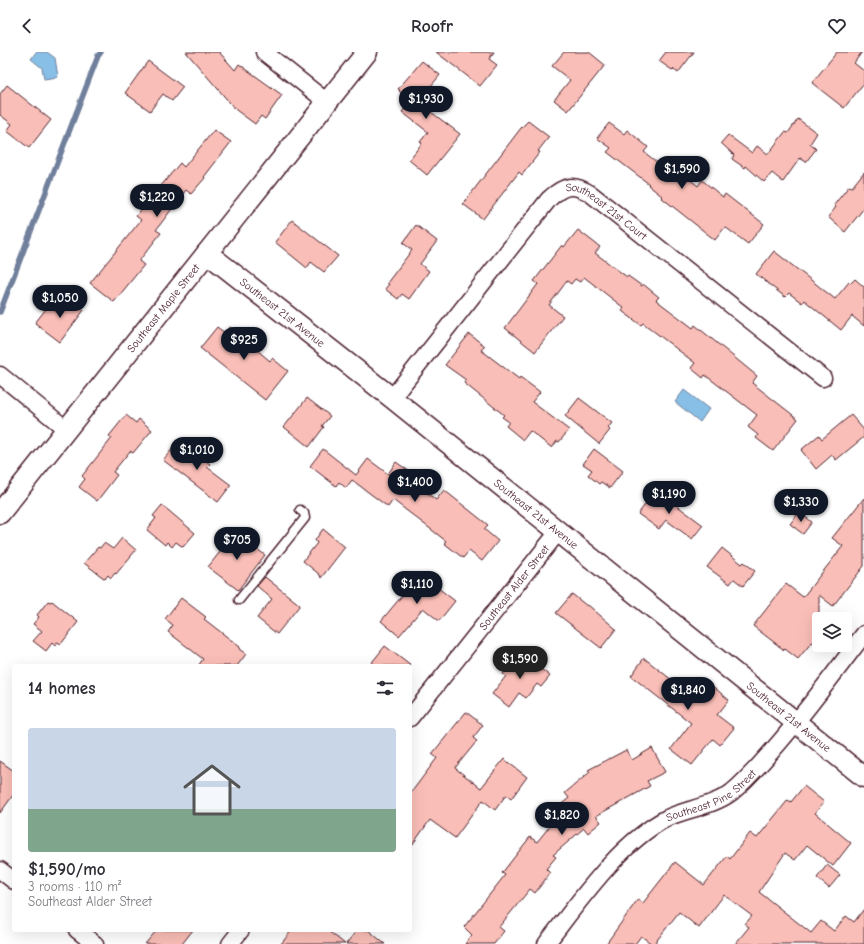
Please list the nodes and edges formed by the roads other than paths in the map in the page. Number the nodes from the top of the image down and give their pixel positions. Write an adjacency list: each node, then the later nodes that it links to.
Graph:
1 (264, 52): 3 (street)
2 (367, 52): 3 (street, Southeast Maple Street)
3 (326, 102): 4 (street, Southeast Maple Street)
4 (207, 253): 7 (street, Southeast 21st Avenue); 8 (street, Southeast Maple Street)
5 (0, 375): 8 (street)
6 (823, 378): 7 (street, Southeast 21st Court)
7 (392, 398): 11 (street, Southeast 21st Avenue)
8 (66, 429): 10 (street, Southeast Maple Street)
9 (300, 510): 12 (lane)
10 (0, 513)
11 (558, 532): 14 (street, Southeast Alder Street); 15 (street, Southeast 21st Avenue)
12 (239, 600)
13 (864, 634): 15 (street, Southeast Pine Street)
14 (412, 715)
15 (796, 722): 16 (street, Southeast 21st Avenue); 23 (street, Southeast Pine Street)
16 (864, 777)
17 (0, 870): 18 (street)
18 (12, 879)
19 (80, 932): 21 (street)
20 (239, 932): 22 (street)
21 (95, 944)
22 (230, 944)
23 (546, 944)

